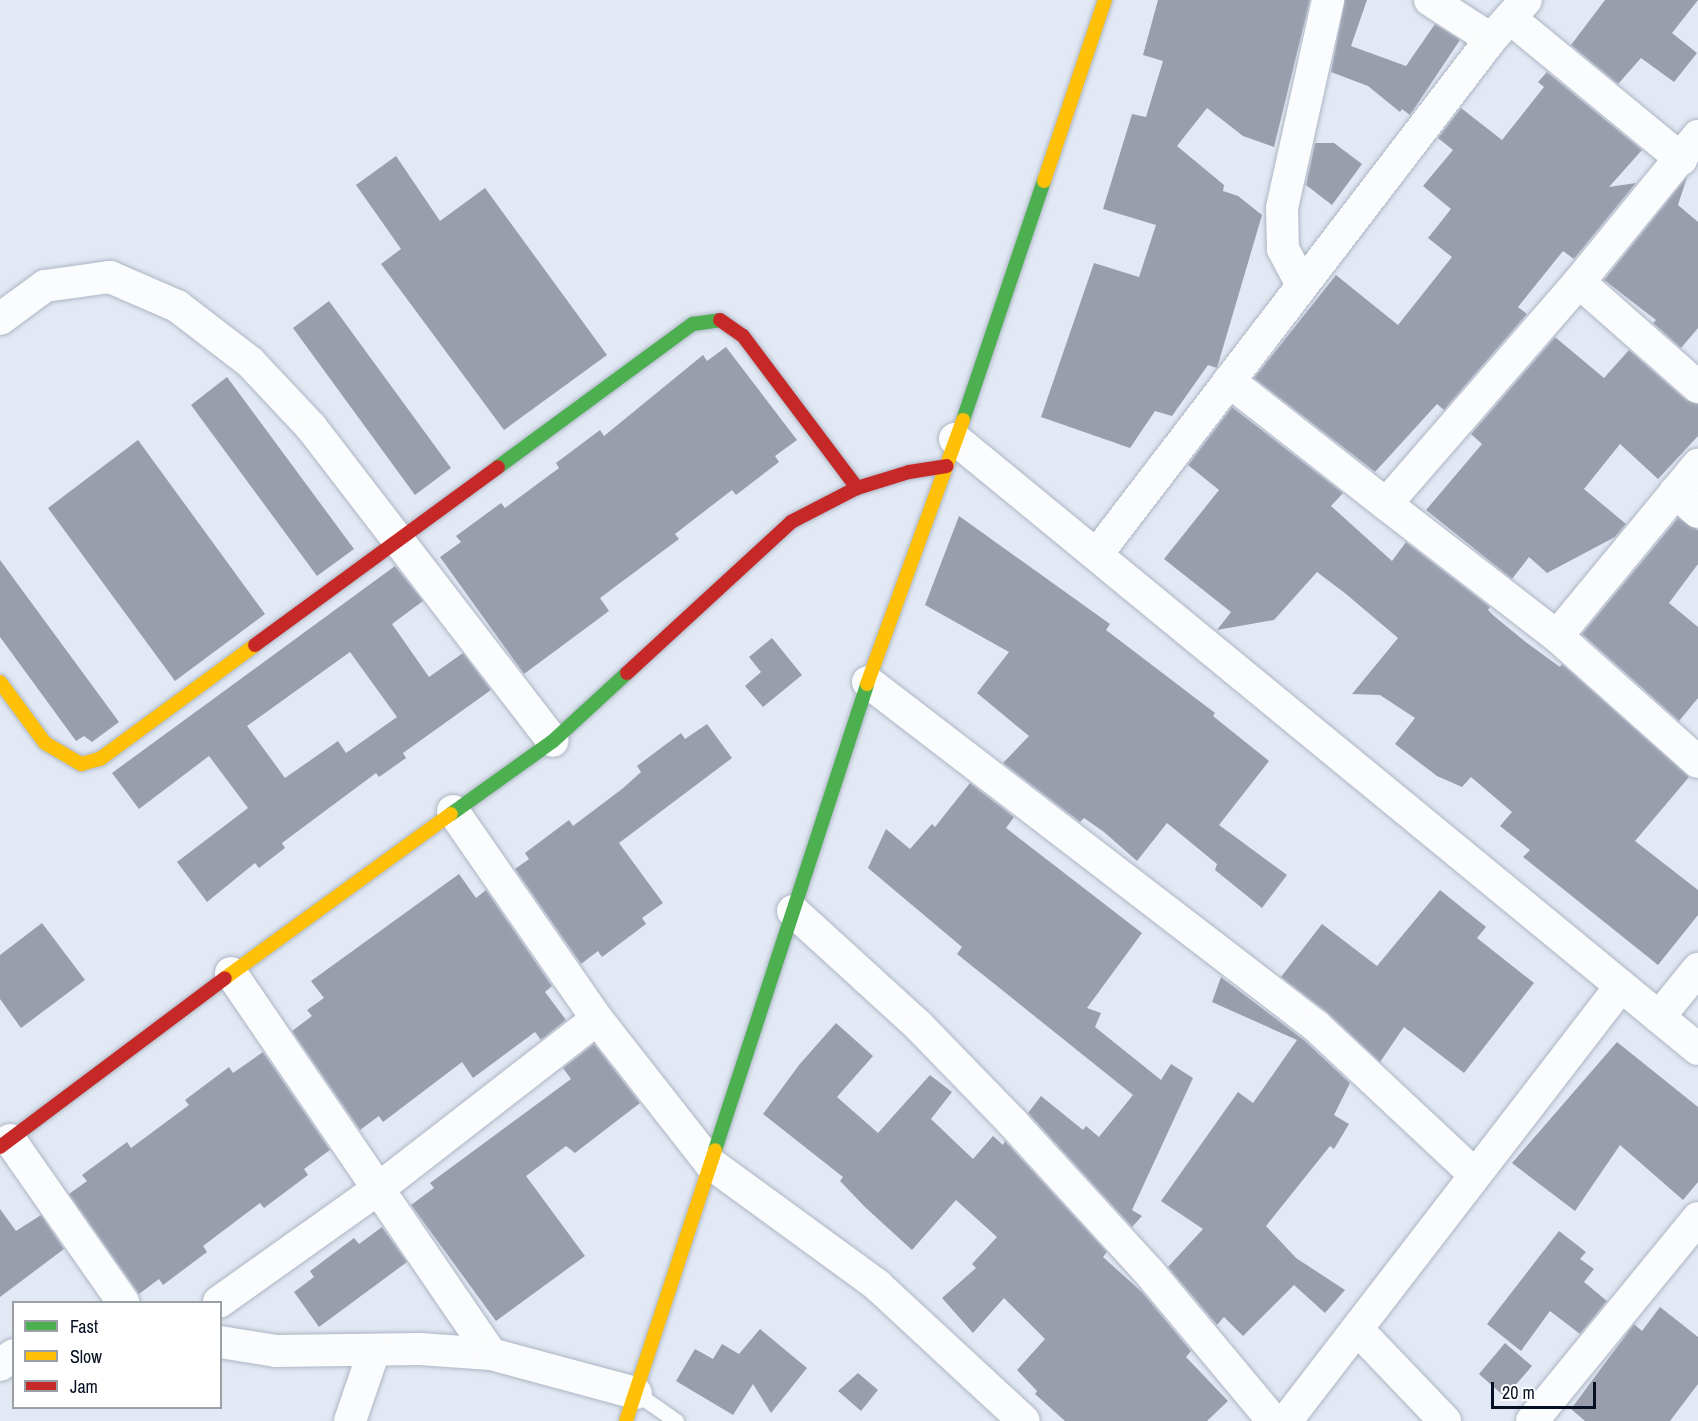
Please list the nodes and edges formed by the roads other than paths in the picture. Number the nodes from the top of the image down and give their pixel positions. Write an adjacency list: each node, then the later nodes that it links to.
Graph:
1 (1105, 0): 11 (street)
2 (1328, 0): 7 (street)
3 (1430, 0): 4 (street)
4 (1509, 19): 5 (street); 7 (street)
5 (1694, 142): 6 (street)
6 (1579, 282): 10 (street); 15 (street)
7 (1302, 285): 9 (street)
8 (0, 320): 16 (street)
9 (1229, 381): 15 (street); 17 (street)
10 (1698, 387)
11 (951, 453): 13 (street); 17 (street); 20 (street)
12 (1698, 465): 14 (street)
13 (857, 488): 16 (street); 21 (street)
14 (1687, 502): 18 (street)
15 (1386, 504): 18 (street)
16 (400, 539): 19 (street); 21 (street)
17 (1097, 554): 27 (street)
18 (1557, 636): 22 (street)
19 (0, 682)
20 (868, 682): 24 (street); 33 (street)
21 (553, 741): 23 (street)
22 (1698, 762)
23 (453, 811): 26 (street); 29 (street)
24 (793, 911): 32 (street); 46 (street)
25 (1698, 969): 28 (street)
26 (231, 973): 31 (street); 34 (street)
27 (1620, 986): 28 (street); 33 (street)
28 (1659, 1017): 30 (street)
29 (597, 1019): 32 (street); 34 (street)
30 (1698, 1050)
31 (5, 1143): 36 (street)
32 (710, 1163): 42 (street); 45 (street)
33 (1474, 1174): 38 (street)
34 (378, 1189): 37 (street); 41 (street)
35 (1698, 1218): 49 (street)
36 (106, 1297)
37 (220, 1301)
38 (1358, 1330): 47 (street); 48 (street)
39 (222, 1342): 40 (street)
40 (374, 1352): 41 (street); 43 (street)
41 (491, 1354): 42 (street)
42 (631, 1407): 44 (lane)
43 (350, 1421)
44 (676, 1421)
45 (1024, 1421)
46 (1273, 1421)
47 (1286, 1421)
48 (1445, 1421)
49 (1532, 1421)

